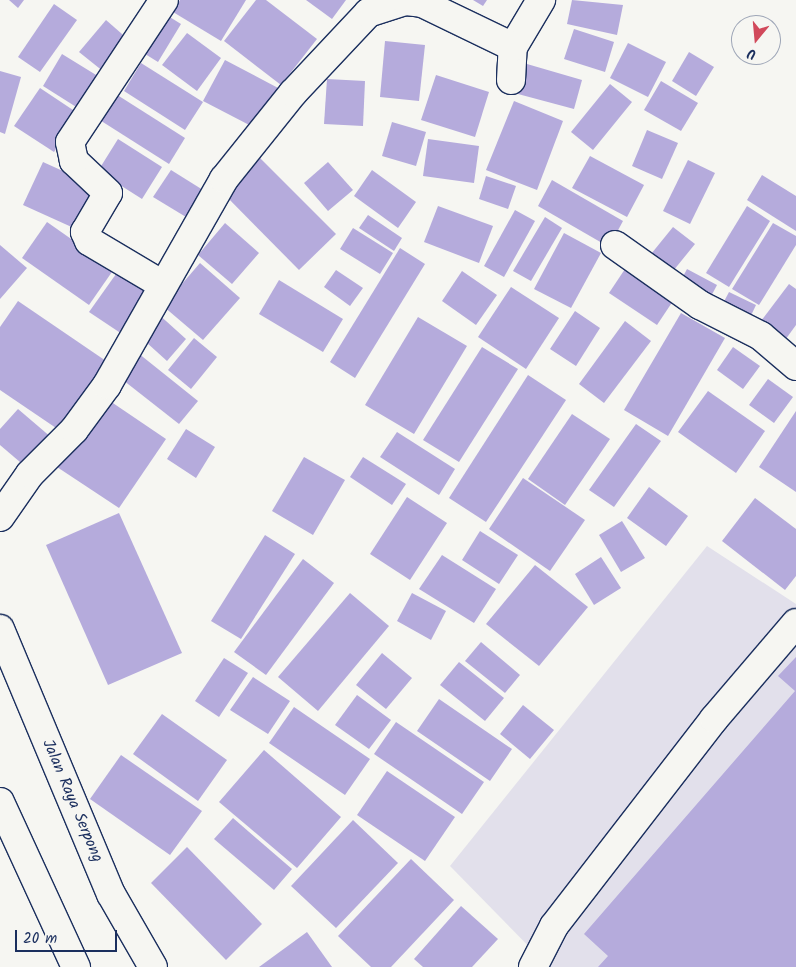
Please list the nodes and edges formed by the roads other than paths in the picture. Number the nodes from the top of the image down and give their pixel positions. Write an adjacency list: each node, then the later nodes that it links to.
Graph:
1 (164, 0): 6 (street)
2 (540, 0): 3 (street)
3 (513, 47): 4 (street); 6 (street)
4 (511, 80)
5 (615, 245): 7 (street)
6 (163, 285): 8 (street)
7 (796, 366)
8 (0, 517)
9 (796, 622): 14 (street)
10 (0, 629): 13 (street, Jalan Raya Serpong)
11 (0, 802): 12 (street)
12 (76, 967)
13 (153, 967)
14 (533, 967)

